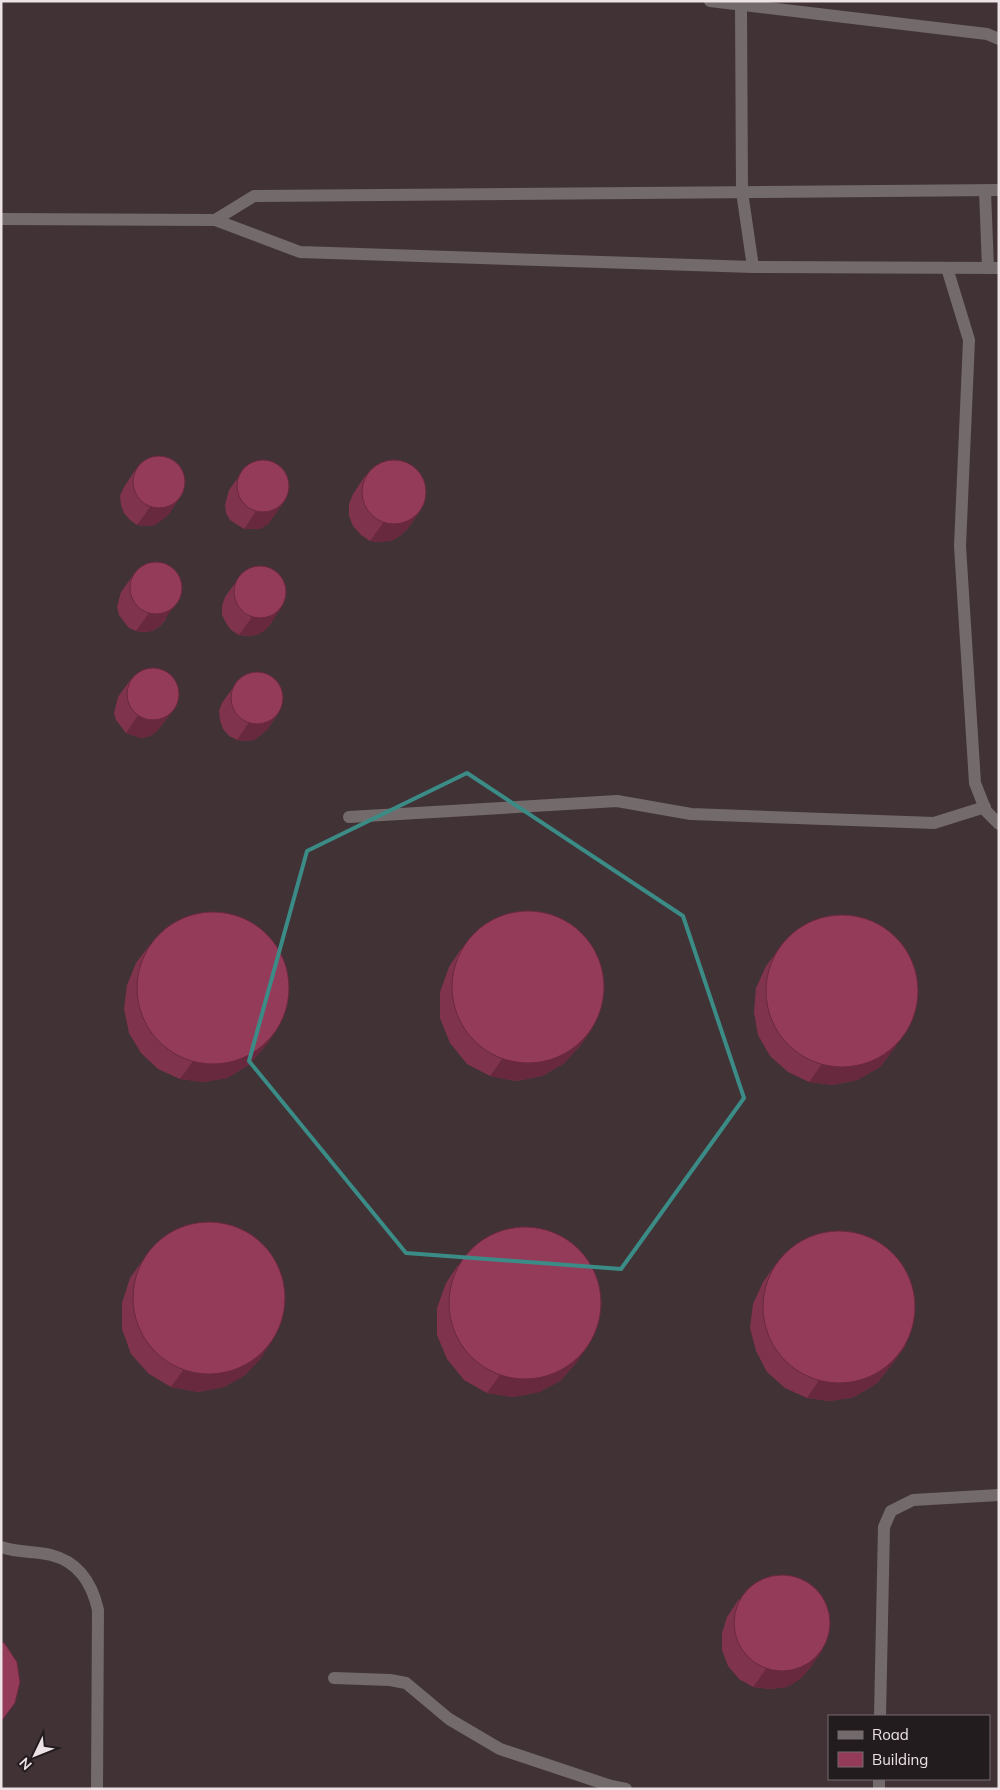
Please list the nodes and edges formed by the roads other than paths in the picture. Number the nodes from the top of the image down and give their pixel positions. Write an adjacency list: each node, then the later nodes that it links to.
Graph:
1 (710, 1): 2 (lane)
2 (741, 5): 3 (lane); 6 (lane)
3 (999, 38)
4 (985, 190): 5 (lane); 6 (lane); 11 (lane)
5 (999, 190)
6 (742, 192): 8 (lane); 9 (lane)
7 (1, 220): 8 (lane)
8 (215, 220): 9 (lane)
9 (753, 268): 10 (lane)
10 (947, 268): 11 (lane); 12 (lane)
11 (993, 268)
12 (984, 807): 13 (lane); 14 (lane)
13 (349, 818)
14 (999, 824)
15 (999, 1495): 18 (lane)
16 (1, 1547): 19 (lane)
17 (334, 1678): 20 (lane)
18 (880, 1715)
19 (96, 1789)
20 (626, 1789)

